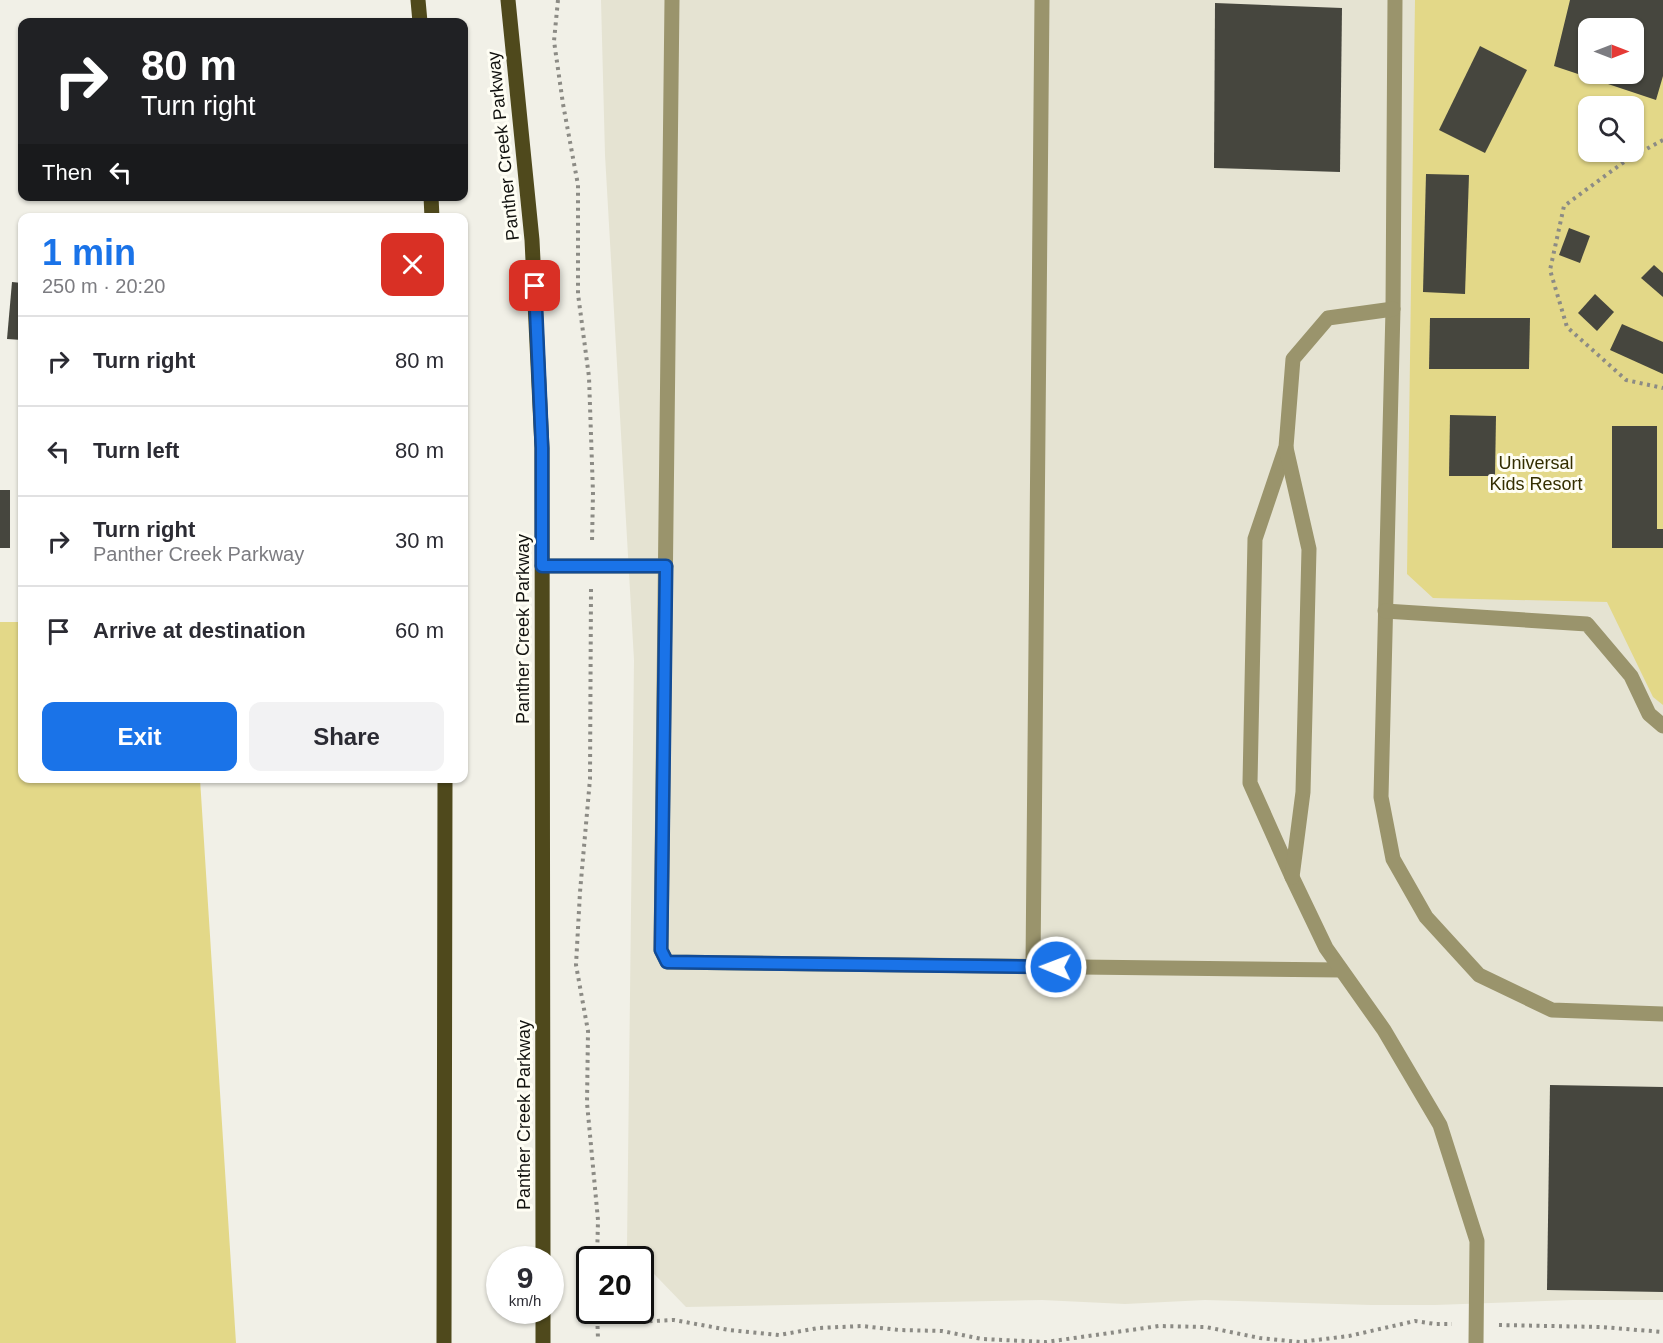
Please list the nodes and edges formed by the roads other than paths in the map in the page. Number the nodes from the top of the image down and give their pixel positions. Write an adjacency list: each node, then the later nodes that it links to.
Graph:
1 (418, 0): 6 (main road)
2 (508, 0): 9 (main road, Panther Creek Parkway)
3 (672, 0): 10 (lane)
4 (1042, 0): 15 (lane)
5 (1395, 0): 7 (lane)
6 (420, 18)
7 (1393, 309): 8 (lane); 11 (lane)
8 (1286, 447): 14 (lane); 14 (lane)
9 (542, 566): 10 (lane); 18 (main road, Panther Creek Parkway)
10 (666, 566): 15 (lane)
11 (1385, 611): 12 (lane); 17 (lane)
12 (1663, 726)
13 (445, 783): 20 (main road)
14 (1292, 877): 16 (lane)
15 (1033, 966): 16 (lane)
16 (1341, 970): 22 (lane)
17 (1663, 1014)
18 (543, 1246)
19 (543, 1324): 21 (main road)
20 (444, 1343)
21 (543, 1343)
22 (1476, 1343)

